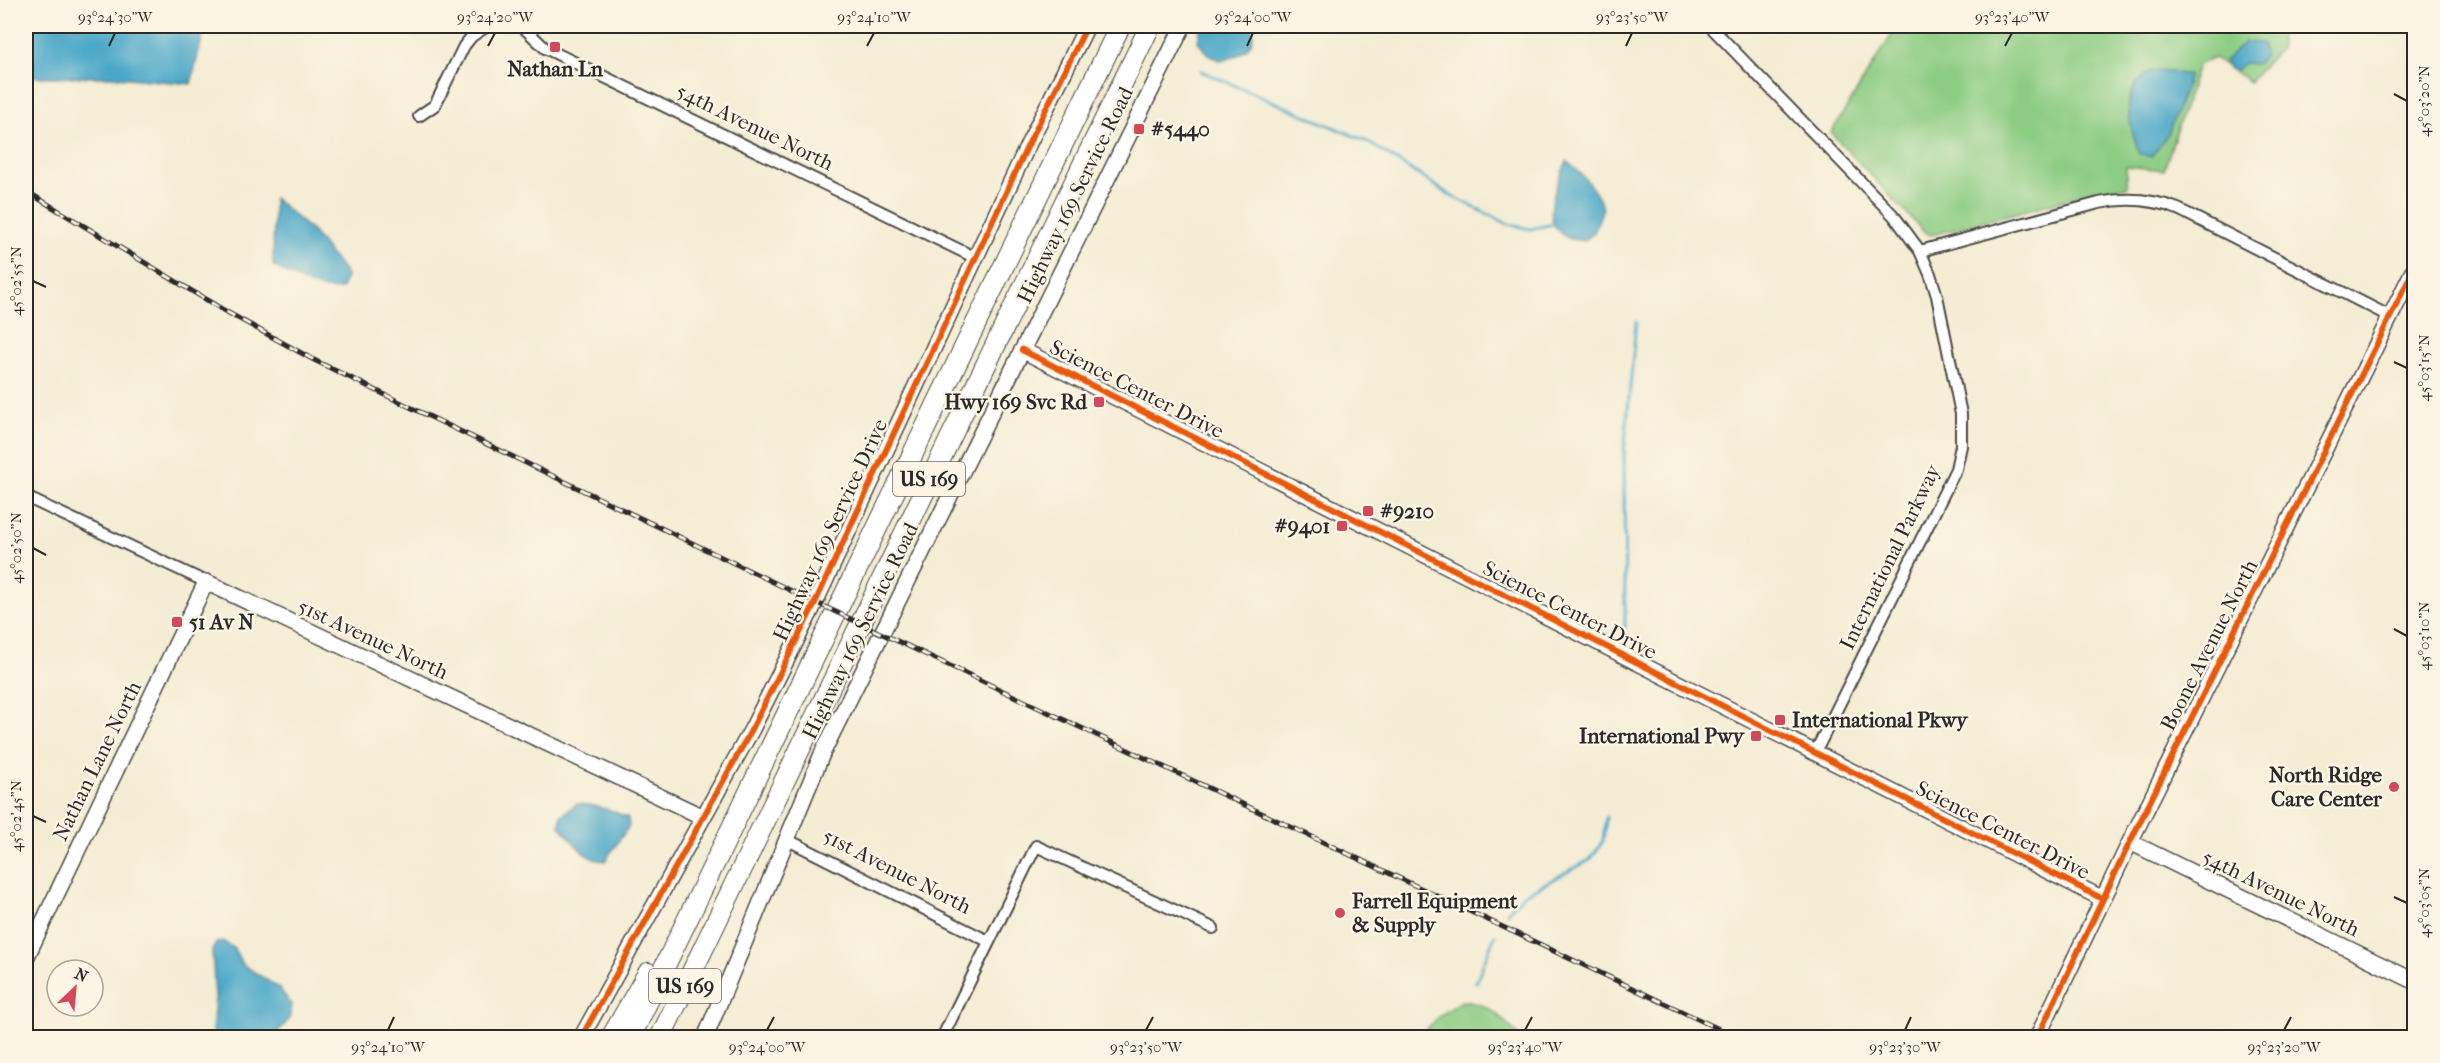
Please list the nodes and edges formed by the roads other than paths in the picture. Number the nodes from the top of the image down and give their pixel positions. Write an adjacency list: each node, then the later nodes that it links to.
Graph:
1 (487, 26): 8 (street)
2 (522, 26): 10 (street, 54th Avenue North)
3 (1087, 26): 10 (street, Highway 169 Service Drive)
4 (1120, 26): 20 (highway, US 169)
5 (1150, 26): 23 (highway, US 169)
6 (1183, 26): 13 (street, Highway 169 Service Road)
7 (1710, 26): 9 (street, International Parkway)
8 (419, 116)
9 (1920, 251): 12 (street); 16 (street, International Parkway)
10 (976, 258): 17 (street, Highway 169 Service Drive)
11 (2415, 269): 12 (street, Boone Avenue North)
12 (2391, 317): 19 (street, Boone Avenue North)
13 (1022, 350): 16 (street, Science Center Drive); 18 (street, Highway 169 Service Road)
14 (26, 497): 15 (street, 51st Avenue North)
15 (206, 582): 17 (street, 51st Avenue North); 25 (street, Nathan Lane North)
16 (1815, 753): 21 (street, Science Center Drive)
17 (703, 817): 28 (street, Highway 169 Service Drive)
18 (786, 839): 24 (street, 51st Avenue North); 27 (street, Highway 169 Service Road)
19 (2130, 842): 21 (street, Boone Avenue North); 26 (street, 54th Avenue North)
20 (701, 890): 29 (highway); 30 (highway, US 169)
21 (2103, 899): 34 (street, Boone Avenue North)
22 (1213, 928): 24 (street)
23 (710, 934): 31 (highway, US 169); 32 (highway)
24 (988, 941): 33 (street)
25 (26, 958)
26 (2414, 980)
27 (705, 1037)
28 (580, 1038)
29 (611, 1038)
30 (630, 1038)
31 (660, 1038)
32 (671, 1038)
33 (942, 1038)
34 (2037, 1038)

